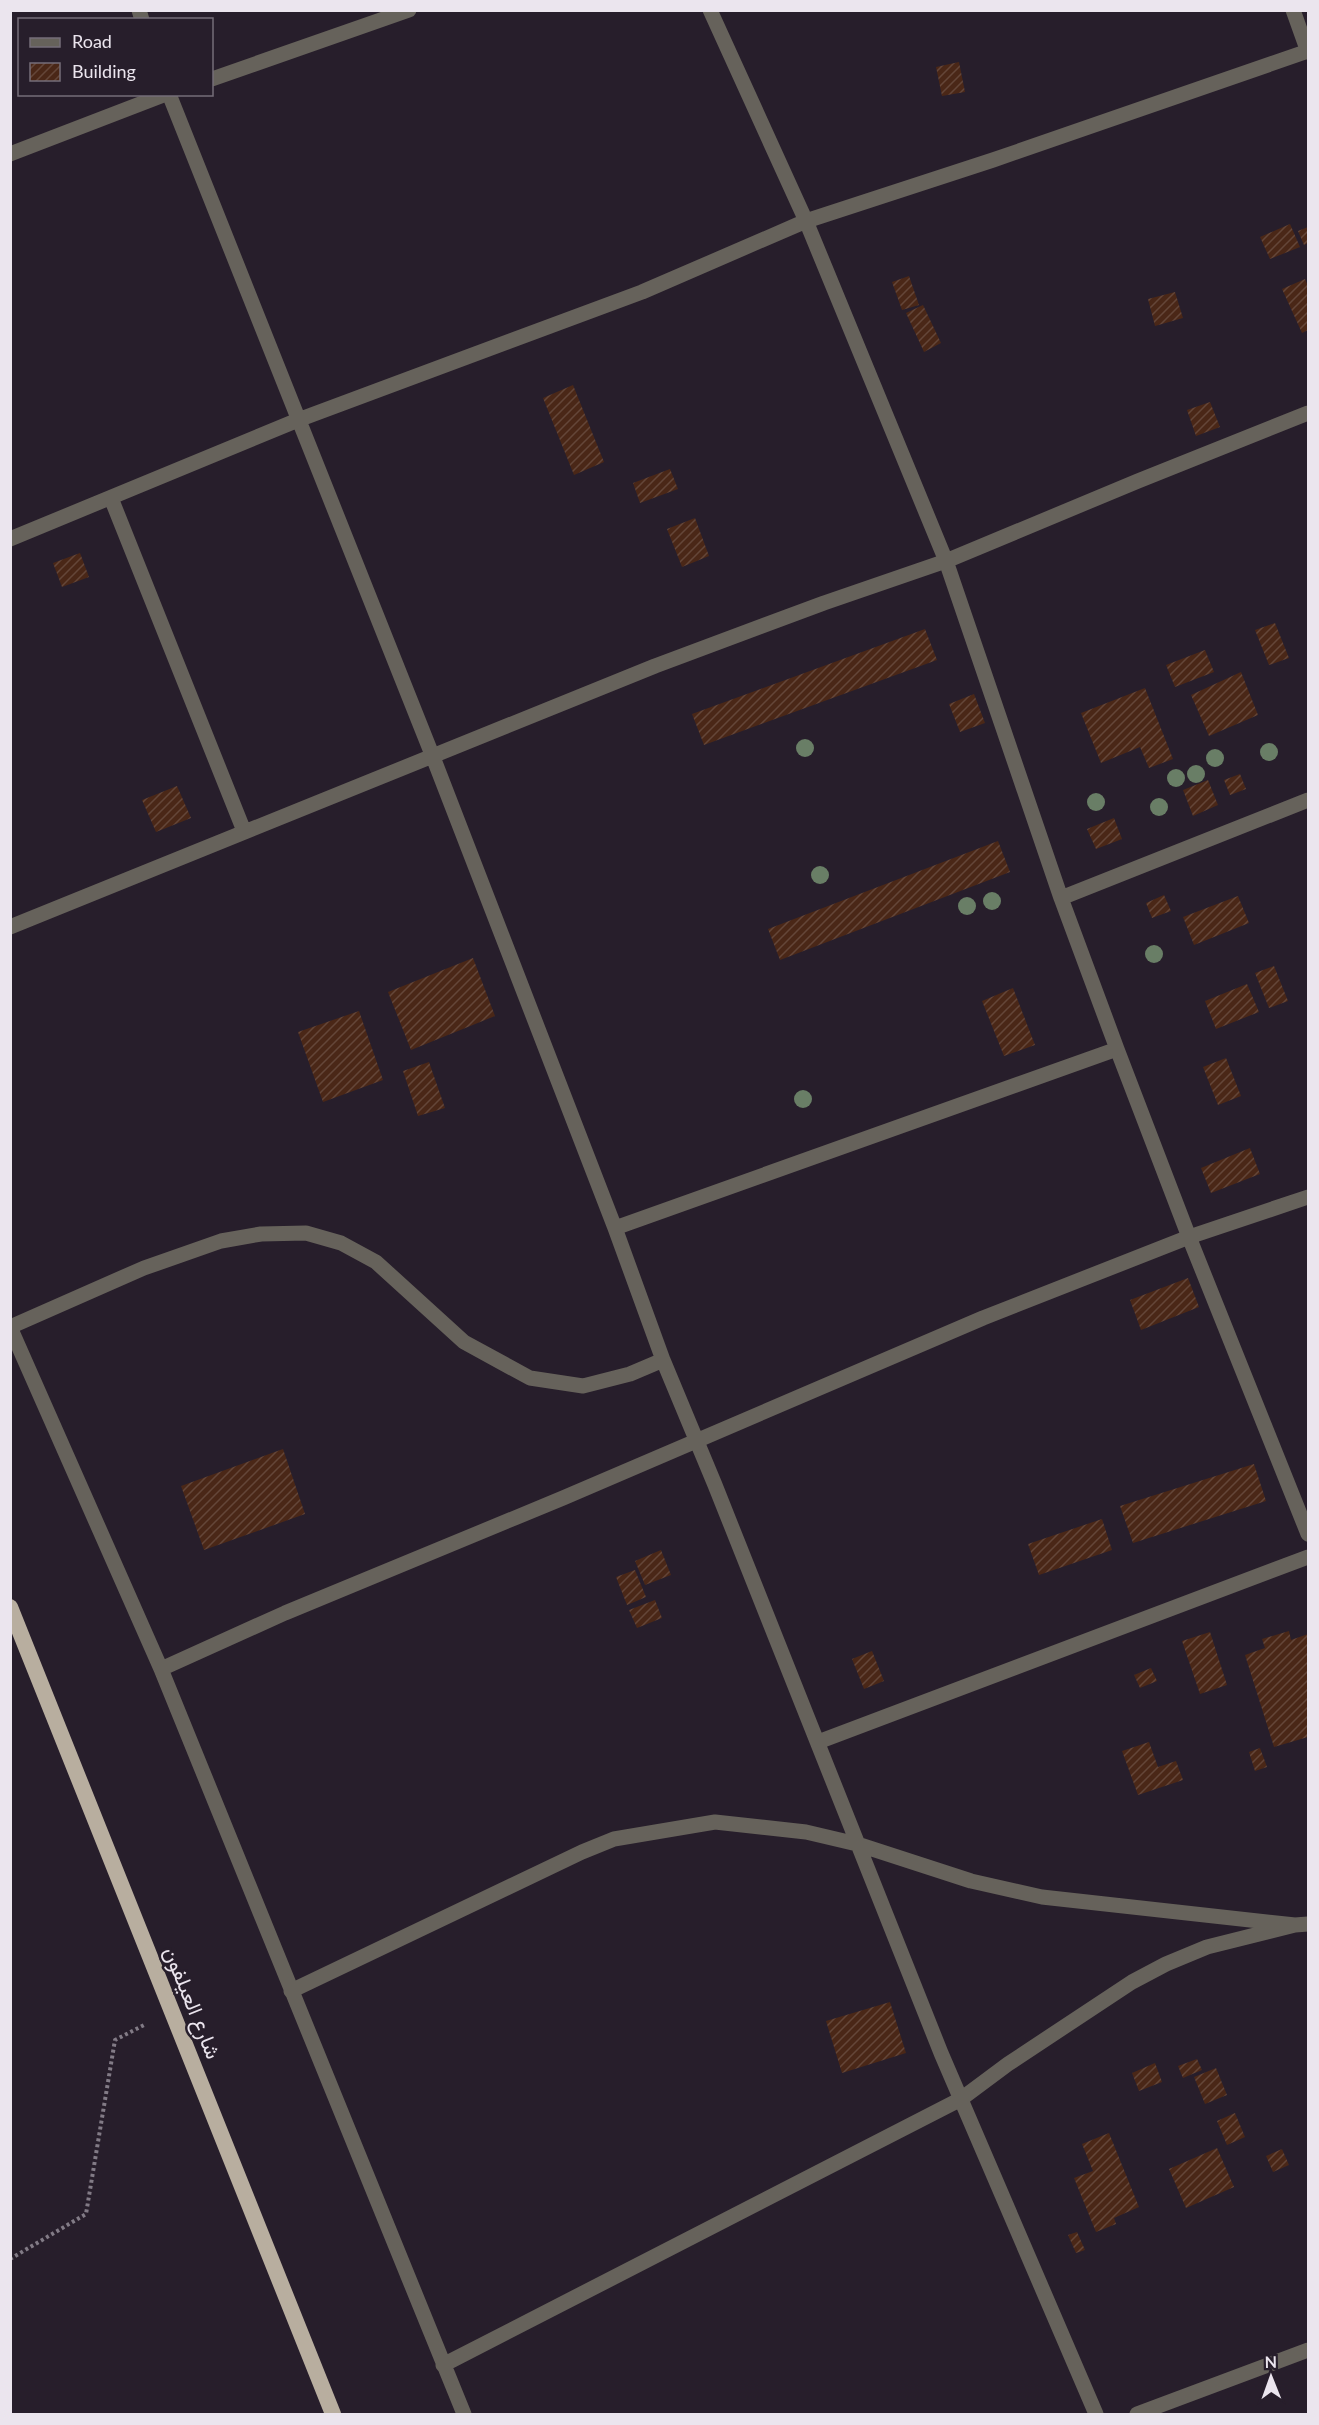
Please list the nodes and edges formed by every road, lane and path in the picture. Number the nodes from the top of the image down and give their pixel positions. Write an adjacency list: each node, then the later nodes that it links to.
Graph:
1 (409, 10): 5 (street)
2 (710, 10): 9 (street)
3 (1293, 10): 4 (street)
4 (1308, 51): 9 (street)
5 (213, 79)
6 (162, 96): 8 (street)
7 (168, 96): 11 (street)
8 (10, 154)
9 (806, 221): 11 (street); 14 (street)
10 (1308, 413): 14 (street)
11 (298, 420): 12 (street); 15 (street)
12 (111, 498): 13 (street); 17 (street)
13 (10, 539)
14 (946, 561): 15 (street); 18 (street)
15 (433, 757): 17 (street); 22 (street)
16 (1308, 800): 18 (street)
17 (244, 831): 19 (street)
18 (1061, 898): 20 (street)
19 (10, 927)
20 (1117, 1048): 22 (street); 23 (street)
21 (1308, 1197): 23 (street)
22 (615, 1228): 25 (street)
23 (1189, 1237): 26 (street); 27 (street)
24 (10, 1327): 25 (street); 30 (street)
25 (663, 1360): 26 (street)
26 (697, 1440): 30 (street); 31 (street)
27 (1308, 1534)
28 (1308, 1557): 31 (street)
29 (10, 1606): 35 (highway, شارع العيلفون)
30 (161, 1669): 34 (street)
31 (818, 1742): 32 (street)
32 (857, 1844): 33 (street); 34 (street); 36 (street)
33 (1302, 1925): 36 (street)
34 (291, 1991): 39 (street)
35 (171, 2011): 37 (path); 40 (highway, شارع العيلفون)
36 (961, 2099): 39 (street); 42 (street)
37 (10, 2259)
38 (1308, 2350): 43 (street)
39 (443, 2365): 41 (street)
40 (333, 2415)
41 (464, 2415)
42 (1096, 2415)
43 (1137, 2415)

